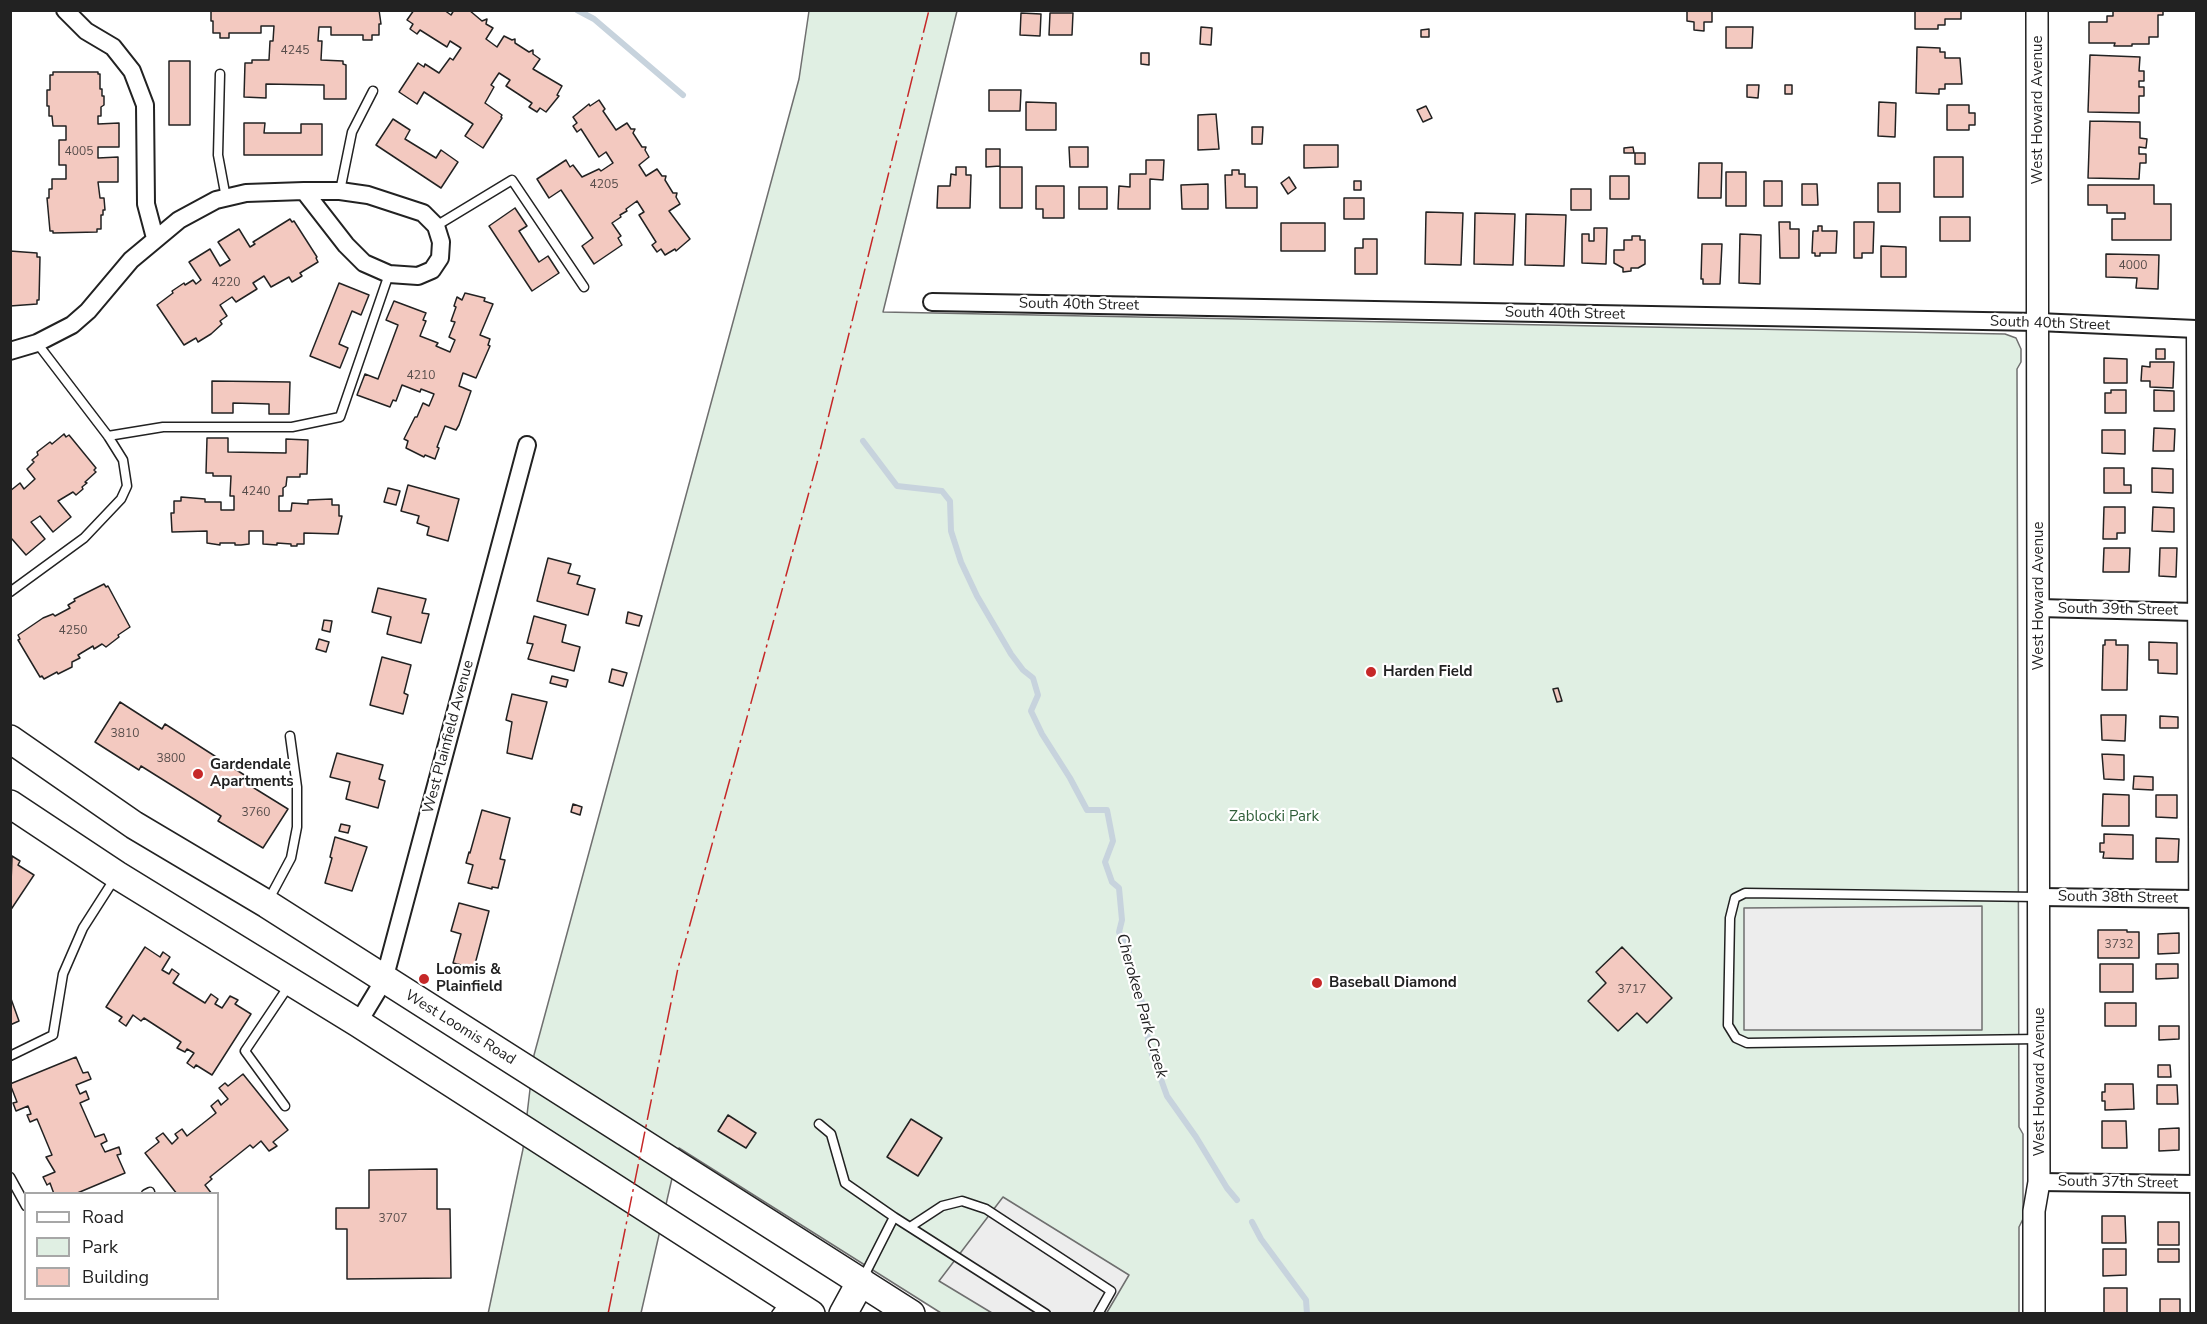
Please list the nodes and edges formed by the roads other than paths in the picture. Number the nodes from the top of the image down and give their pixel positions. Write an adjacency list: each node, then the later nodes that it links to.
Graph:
1 (66, 10): 9 (street)
2 (2037, 10): 13 (street, West Howard Avenue)
3 (220, 74): 7 (lane)
4 (373, 91): 6 (lane)
5 (304, 191): 6 (street); 7 (street); 10 (street)
6 (340, 191): 8 (street)
7 (226, 198): 9 (street)
8 (436, 226): 10 (street); 11 (lane)
9 (155, 238): 15 (street)
10 (388, 274): 17 (lane)
11 (584, 287)
12 (932, 302): 13 (street, South 40th Street)
13 (2038, 322): 14 (street, South 40th Street); 21 (street, West Howard Avenue)
14 (2194, 329): 19 (lane)
15 (37, 343): 16 (street); 17 (lane)
16 (10, 351)
17 (108, 436): 20 (lane)
18 (527, 445): 31 (street, West Plainfield Avenue)
19 (2194, 468): 22 (lane)
20 (10, 592)
21 (2039, 608): 22 (street, South 39th Street); 28 (street, West Howard Avenue)
22 (2194, 612): 25 (lane)
23 (290, 736): 30 (lane)
24 (10, 739): 30 (main road, West Loomis Road)
25 (2194, 757): 29 (lane)
26 (10, 804): 27 (main road)
27 (117, 875): 32 (main road); 36 (lane)
28 (2040, 897): 29 (street, South 38th Street); 34 (street, West Howard Avenue); 34 (lane)
29 (2195, 899): 35 (lane)
30 (267, 904): 31 (main road, West Loomis Road)
31 (384, 980): 33 (street, West Plainfield Avenue); 45 (main road, West Loomis Road)
32 (292, 981): 33 (main road); 37 (lane)
33 (358, 1023): 46 (main road)
34 (2040, 1039): 40 (street, West Howard Avenue)
35 (2195, 1042): 41 (lane)
36 (10, 1056)
37 (285, 1106)
38 (819, 1124): 43 (lane)
39 (10, 1177): 42 (lane)
40 (2040, 1182): 41 (street, South 37th Street); 52 (street, West Howard Avenue); 53 (street, West Howard Avenue)
41 (2195, 1184): 54 (lane)
42 (24, 1202)
43 (894, 1217): 44 (lane); 45 (lane)
44 (910, 1227): 50 (lane); 51 (lane)
45 (861, 1281): 48 (main road); 49 (main road, West Loomis Road)
46 (782, 1306): 47 (main road)
47 (811, 1314)
48 (843, 1314)
49 (911, 1314)
50 (1046, 1314)
51 (1098, 1314)
52 (2034, 1314)
53 (2047, 1314)
54 (2195, 1314)

